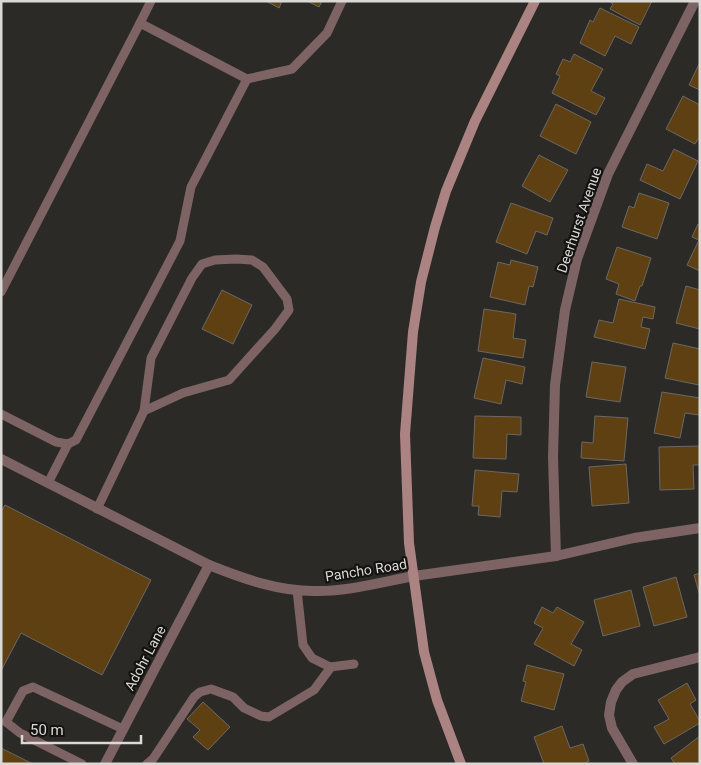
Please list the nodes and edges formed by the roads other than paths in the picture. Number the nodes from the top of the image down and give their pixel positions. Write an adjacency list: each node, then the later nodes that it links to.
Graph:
1 (151, 1): 5 (lane)
2 (342, 1): 6 (lane)
3 (536, 1): 17 (main road)
4 (695, 1): 15 (street, Deerhurst Avenue)
5 (140, 23): 6 (lane); 7 (lane)
6 (247, 79): 10 (lane)
7 (1, 292)
8 (144, 411): 8 (lane); 13 (lane)
9 (1, 414): 10 (lane)
10 (68, 444): 12 (lane)
11 (1, 459): 12 (street, Pancho Road)
12 (48, 483): 13 (street, Pancho Road)
13 (98, 508): 16 (street, Pancho Road)
14 (700, 528): 15 (street, Pancho Road)
15 (556, 556): 17 (street, Pancho Road)
16 (209, 565): 18 (street, Pancho Road); 22 (street, Adohr Lane)
17 (414, 576): 18 (street, Pancho Road); 26 (main road)
18 (296, 590): 21 (lane)
19 (700, 657): 27 (street)
20 (354, 664): 21 (lane)
21 (331, 666): 25 (lane)
22 (122, 729): 23 (lane); 24 (street, Adohr Lane)
23 (82, 764)
24 (105, 764)
25 (147, 764)
26 (461, 764)
27 (633, 764)

